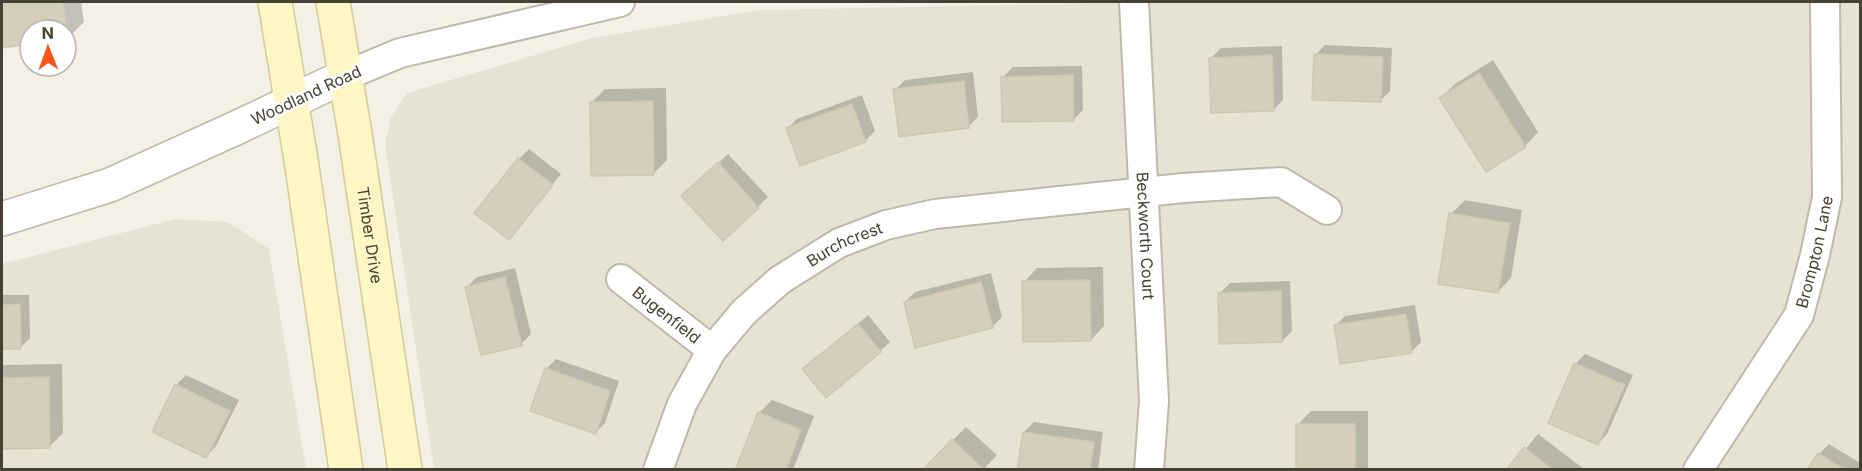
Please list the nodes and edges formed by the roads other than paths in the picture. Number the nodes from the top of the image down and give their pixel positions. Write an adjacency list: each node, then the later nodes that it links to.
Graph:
1 (275, 2): 7 (main road)
2 (333, 2): 6 (main road, Timber Drive)
3 (620, 2): 6 (street, Woodland Road)
4 (1134, 2): 8 (street, Beckworth Court)
5 (1825, 2): 17 (street, Brompton Lane)
6 (345, 76): 7 (street, Woodland Road); 14 (main road, Timber Drive)
7 (290, 102): 10 (street, Woodland Road); 13 (main road)
8 (1142, 192): 9 (street, Burchcrest); 12 (street, Burchcrest); 16 (street, Beckworth Court)
9 (1327, 210)
10 (2, 219)
11 (621, 279): 12 (street, Bugenfield)
12 (712, 350): 15 (street, Burchcrest)
13 (346, 470)
14 (405, 470)
15 (658, 470)
16 (1149, 470)
17 (1698, 470)

